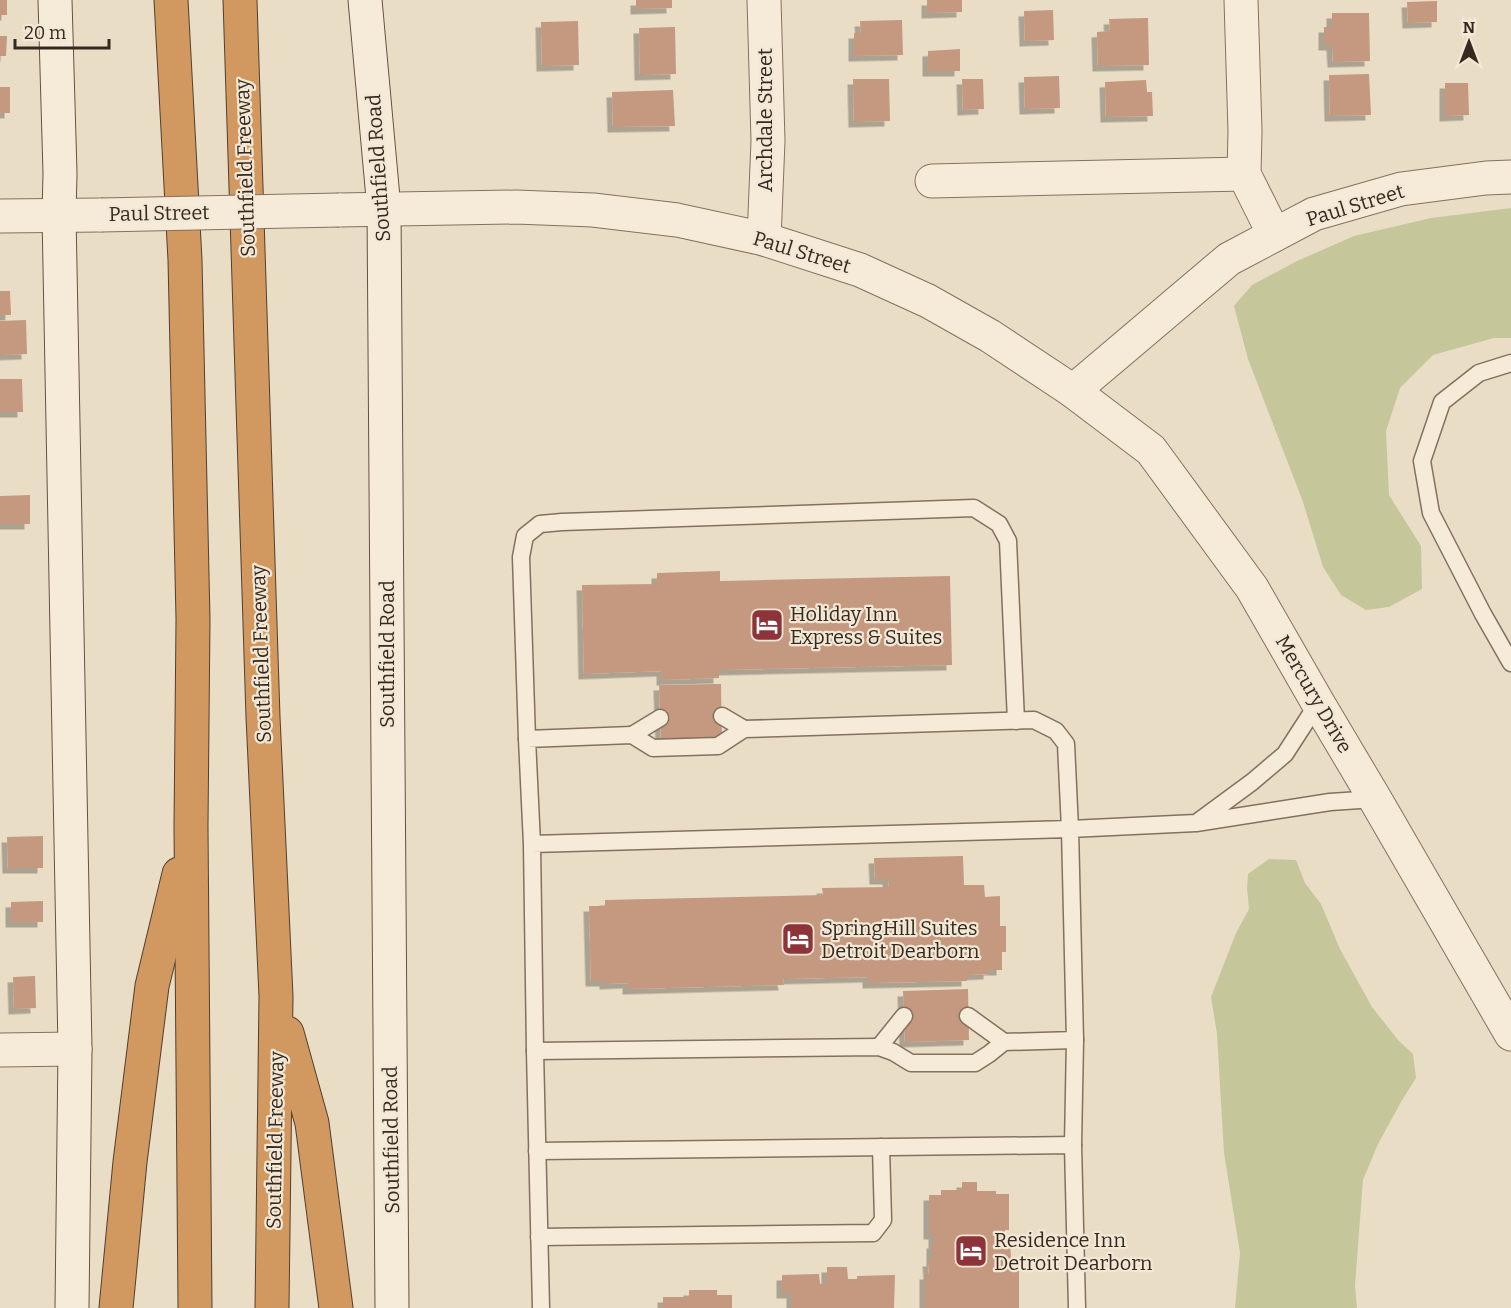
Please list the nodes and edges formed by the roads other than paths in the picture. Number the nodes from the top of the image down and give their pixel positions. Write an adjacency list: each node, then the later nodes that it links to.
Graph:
1 (55, 0): 11 (street)
2 (171, 0): 27 (highway)
3 (240, 0): 30 (highway, Southfield Freeway)
4 (365, 0): 10 (street, Southfield Road)
5 (765, 0): 14 (street, Archdale Street)
6 (1241, 0): 7 (street)
7 (1244, 174): 9 (street); 13 (street)
8 (1511, 177): 13 (street, Paul Street)
9 (932, 181)
10 (384, 209): 11 (street, Paul Street, bridge); 14 (street, Paul Street); 49 (street, Southfield Road)
11 (59, 215): 12 (street, Paul Street); 37 (street)
12 (0, 216)
13 (1274, 234): 16 (street, Paul Street)
14 (764, 239): 16 (street, Paul Street)
15 (1511, 363): 17 (lane)
16 (1072, 391): 18 (street, Mercury Drive)
17 (1511, 663)
18 (1318, 702): 25 (street, Mercury Drive); 26 (lane)
19 (722, 716): 22 (lane)
20 (660, 718): 23 (lane)
21 (1016, 721): 22 (lane); 24 (lane); 28 (lane)
22 (744, 729): 23 (lane)
23 (632, 735): 24 (lane)
24 (527, 739): 29 (lane)
25 (1375, 799): 26 (lane); 33 (street, Mercury Drive)
26 (1196, 824): 28 (lane)
27 (190, 826): 45 (highway); 46 (highway)
28 (1070, 829): 29 (lane); 34 (lane)
29 (532, 844): 39 (lane)
30 (276, 996): 47 (highway, Southfield Freeway); 48 (highway)
31 (904, 1016): 36 (lane)
32 (968, 1016): 35 (lane)
33 (1511, 1034)
34 (1075, 1040): 35 (lane); 40 (lane)
35 (1004, 1042): 36 (lane)
36 (879, 1047): 39 (lane)
37 (75, 1049): 38 (street); 44 (street)
38 (0, 1050)
39 (535, 1051): 42 (lane)
40 (1072, 1145): 41 (lane); 51 (lane)
41 (881, 1147): 42 (lane); 43 (lane)
42 (537, 1151): 43 (lane)
43 (539, 1237): 50 (lane)
44 (72, 1308)
45 (116, 1308)
46 (195, 1308)
47 (272, 1308)
48 (336, 1308)
49 (392, 1308)
50 (541, 1308)
51 (1077, 1308)

